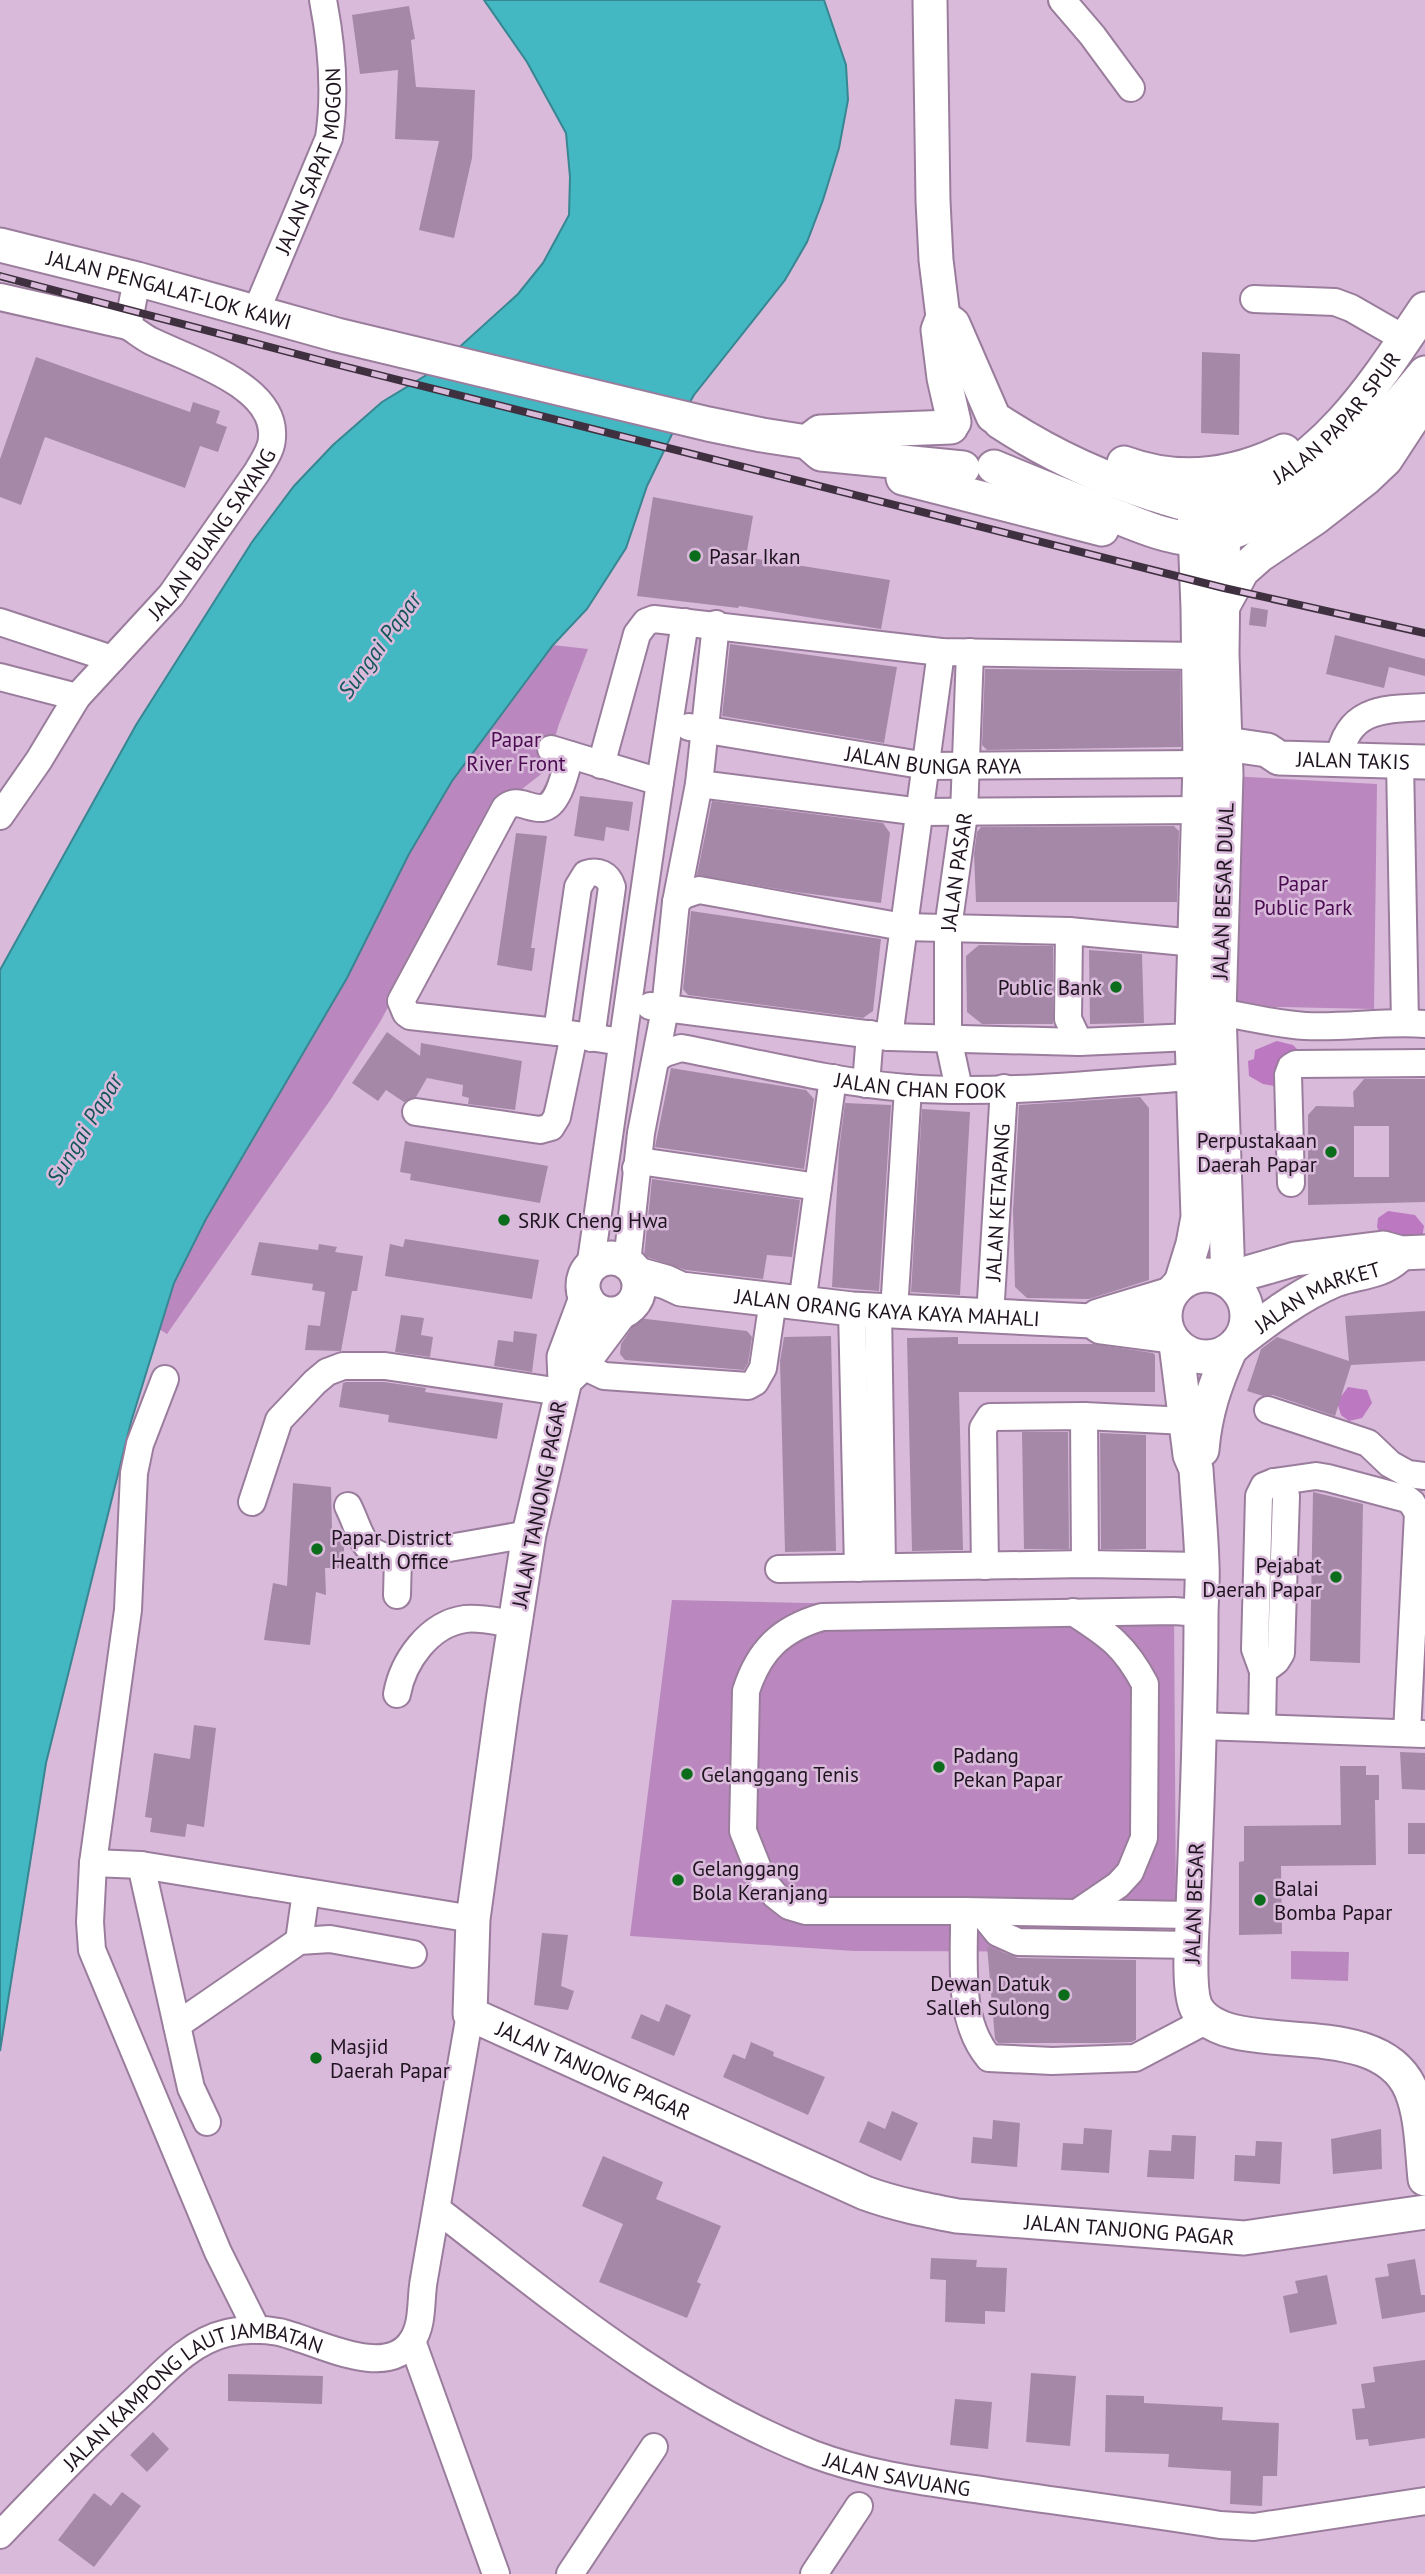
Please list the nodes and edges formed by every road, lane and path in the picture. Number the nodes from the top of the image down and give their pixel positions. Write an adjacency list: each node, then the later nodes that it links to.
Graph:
1 (323, 0): 10 (street, JALAN SAPAT MOGON)
2 (930, 0): 11 (main road)
3 (1062, 0): 4 (street)
4 (1130, 89)
5 (0, 245): 6 (main road, JALAN PENGALAT-LOK KAWI)
6 (137, 279): 10 (main road, JALAN PENGALAT-LOK KAWI); 12 (street)
7 (0, 297): 12 (street, JALAN BUANG SAYANG)
8 (1254, 299): 13 (street)
9 (1425, 309): 13 (main road, JALAN PAPAR SPUR)
10 (255, 314): 20 (main road, JALAN PENGALAT-LOK KAWI)
11 (943, 317): 17 (main road); 18 (main road)
12 (128, 326): 31 (street, JALAN BUANG SAYANG)
13 (1405, 340): 16 (main road, JALAN PAPAR SPUR)
14 (1425, 373): 23 (main road)
15 (1425, 399): 24 (main road)
16 (1353, 410): 19 (main road); 22 (main road, JALAN PAPAR SPUR)
17 (997, 419): 18 (main road); 19 (main road); 21 (main road)
18 (953, 424): 20 (main road); 21 (main road)
19 (1040, 447): 22 (main road)
20 (820, 448): 21 (main road); 24 (main road)
21 (979, 467): 23 (main road)
22 (1209, 503): 23 (main road, JALAN BESAR DUAL)
23 (1209, 538): 24 (main road, JALAN BESAR DUAL)
24 (1211, 607): 30 (main road, JALAN BESAR DUAL); 38 (main road, JALAN BESAR DUAL)
25 (0, 622): 31 (street)
26 (685, 622): 27 (street); 35 (street); 40 (street)
27 (716, 624): 28 (street); 36 (street)
28 (941, 652): 29 (street); 41 (street, JALAN PASAR)
29 (970, 652): 30 (street); 42 (street, JALAN PASAR)
30 (1198, 656): 38 (main road, JALAN BESAR DUAL)
31 (112, 659): 33 (street, JALAN BUANG SAYANG)
32 (0, 677): 33 (street)
33 (76, 697): 49 (street, JALAN BUANG SAYANG)
34 (1425, 707): 37 (street)
35 (670, 724): 36 (street, JALAN BUNGA RAYA); 43 (street)
36 (704, 730): 41 (street, JALAN BUNGA RAYA); 44 (street)
37 (1339, 760): 38 (main road, JALAN TAKIS); 39 (main road, JALAN TAKIS)
38 (1218, 761): 42 (street, JALAN BUNGA RAYA); 45 (main road, JALAN BESAR DUAL); 59 (main road, JALAN BESAR DUAL)
39 (1413, 762): 48 (street)
40 (601, 765): 43 (street); 61 (street)
41 (927, 766): 42 (street, JALAN BUNGA RAYA); 46 (street, JALAN PASAR)
42 (965, 767): 47 (street, JALAN PASAR)
43 (660, 782): 60 (street)
44 (699, 784): 46 (street); 50 (street)
45 (1200, 810): 47 (street); 54 (main road, JALAN BESAR DUAL)
46 (921, 812): 47 (street); 51 (street, JALAN PASAR)
47 (964, 814): 52 (street, JALAN PASAR)
48 (1413, 815): 55 (street)
49 (0, 816)
50 (676, 902): 51 (street); 56 (street)
51 (903, 927): 52 (street); 62 (street, JALAN PASAR)
52 (948, 928): 53 (street); 63 (street, JALAN PASAR)
53 (1069, 931): 54 (street); 64 (street)
54 (1196, 943): 59 (main road, JALAN BESAR DUAL)
55 (1414, 970): 57 (street)
56 (665, 1009): 60 (street, JALAN CHAN FOOK); 62 (street, JALAN CHAN FOOK); 65 (street)
57 (1415, 1023): 58 (street, JALAN CHAN FOOK)
58 (1309, 1026): 59 (street, JALAN CHAN FOOK); 67 (street)
59 (1210, 1030): 64 (street, JALAN CHAN FOOK); 68 (main road, JALAN BESAR DUAL); 77 (main road, JALAN BESAR DUAL)
60 (624, 1031): 61 (street); 81 (street)
61 (574, 1035): 61 (street); 73 (street)
62 (880, 1035): 63 (street, JALAN CHAN FOOK); 70 (street, JALAN PASAR)
63 (948, 1038): 64 (street, JALAN CHAN FOOK); 72 (street, JALAN PASAR)
64 (1079, 1042)
65 (656, 1059): 69 (street, JALAN CHAN FOOK); 74 (street)
66 (1425, 1063): 67 (street)
67 (1308, 1064): 75 (street)
68 (1194, 1077): 72 (street, JALAN CHAN FOOK); 83 (main road, JALAN BESAR DUAL)
69 (833, 1078): 70 (street, JALAN CHAN FOOK); 76 (street)
70 (866, 1084): 71 (street, JALAN CHAN FOOK)
71 (908, 1088): 72 (street, JALAN CHAN FOOK); 85 (street)
72 (983, 1089): 86 (street, JALAN KETAPANG)
73 (416, 1112)
74 (636, 1168): 76 (street); 82 (street)
75 (1290, 1183)
76 (818, 1187): 84 (street)
77 (1224, 1206): 79 (main road); 80 (main road, JALAN BESAR DUAL)
78 (1413, 1253): 79 (main road, JALAN MARKET); 89 (main road, JALAN MARKET)
79 (1295, 1259): 80 (main road, JALAN MARKET)
80 (1230, 1282): 83 (main road); 89 (main road)
81 (588, 1283): 82 (main road, JALAN ORANG KAYA KAYA MAHALI); 82 (main road); 91 (main road, JALAN TANJONG PAGAR)
82 (630, 1288): 84 (main road, JALAN ORANG KAYA KAYA MAHALI); 91 (main road)
83 (1176, 1289): 87 (main road, JALAN ORANG KAYA KAYA MAHALI); 88 (main road)
84 (788, 1302): 85 (main road, JALAN ORANG KAYA KAYA MAHALI); 91 (street)
85 (875, 1310): 86 (main road, JALAN ORANG KAYA KAYA MAHALI); 104 (street)
86 (983, 1315): 87 (main road, JALAN ORANG KAYA KAYA MAHALI)
87 (1092, 1321): 88 (main road, JALAN ORANG KAYA KAYA MAHALI)
88 (1173, 1340): 89 (main road); 94 (main road, JALAN BESAR)
89 (1234, 1347): 95 (main road, JALAN BESAR)
90 (164, 1379): 114 (street)
91 (569, 1379): 97 (street); 99 (main road, JALAN TANJONG PAGAR)
92 (1268, 1410): 96 (street)
93 (1084, 1416): 94 (street); 101 (street); 102 (street)
94 (1187, 1421): 95 (main road, JALAN BESAR)
95 (1196, 1469): 103 (main road, JALAN BESAR)
96 (1425, 1476)
97 (252, 1502)
98 (348, 1506): 100 (street)
99 (529, 1534): 100 (street); 109 (main road, JALAN TANJONG PAGAR)
100 (398, 1557): 106 (street)
101 (1085, 1564): 102 (street); 103 (street)
102 (985, 1566): 104 (street)
103 (1202, 1566): 108 (main road, JALAN BESAR)
104 (870, 1567): 105 (street)
105 (779, 1569)
106 (397, 1595)
107 (1073, 1612): 108 (street); 117 (street); 118 (street)
108 (1200, 1613): 111 (main road, JALAN BESAR)
109 (515, 1624): 110 (street); 119 (main road, JALAN TANJONG PAGAR)
110 (397, 1694)
111 (1201, 1726): 112 (street); 120 (main road, JALAN BESAR)
112 (1262, 1727): 113 (street); 113 (street)
113 (1416, 1734)
114 (93, 1863): 115 (street); 130 (street)
115 (141, 1865): 116 (street); 125 (street)
116 (306, 1892): 119 (street); 121 (street)
117 (972, 1911): 118 (street); 120 (street); 124 (street)
118 (1077, 1913): 120 (street)
119 (473, 1919): 123 (main road, JALAN TANJONG PAGAR)
120 (1192, 1930): 124 (main road, JALAN BESAR)
121 (299, 1941): 122 (street); 125 (street)
122 (413, 1954)
123 (470, 2014): 128 (street); 129 (main road, JALAN TANJONG PAGAR)
124 (1209, 2019): 127 (main road)
125 (177, 2025): 126 (street)
126 (206, 2122)
127 (1425, 2179)
128 (438, 2210): 131 (street); 133 (street, JALAN SAVUANG)
129 (1425, 2212)
130 (257, 2330): 131 (street, JALAN KAMPONG LAUT JAMBATAN); 135 (street, JALAN KAMPONG LAUT JAMBATAN)
131 (412, 2341): 136 (street)
132 (654, 2447): 137 (street)
133 (1425, 2501)
134 (859, 2506): 138 (street)
135 (0, 2535)
136 (496, 2574)
137 (570, 2574)
138 (814, 2574)

